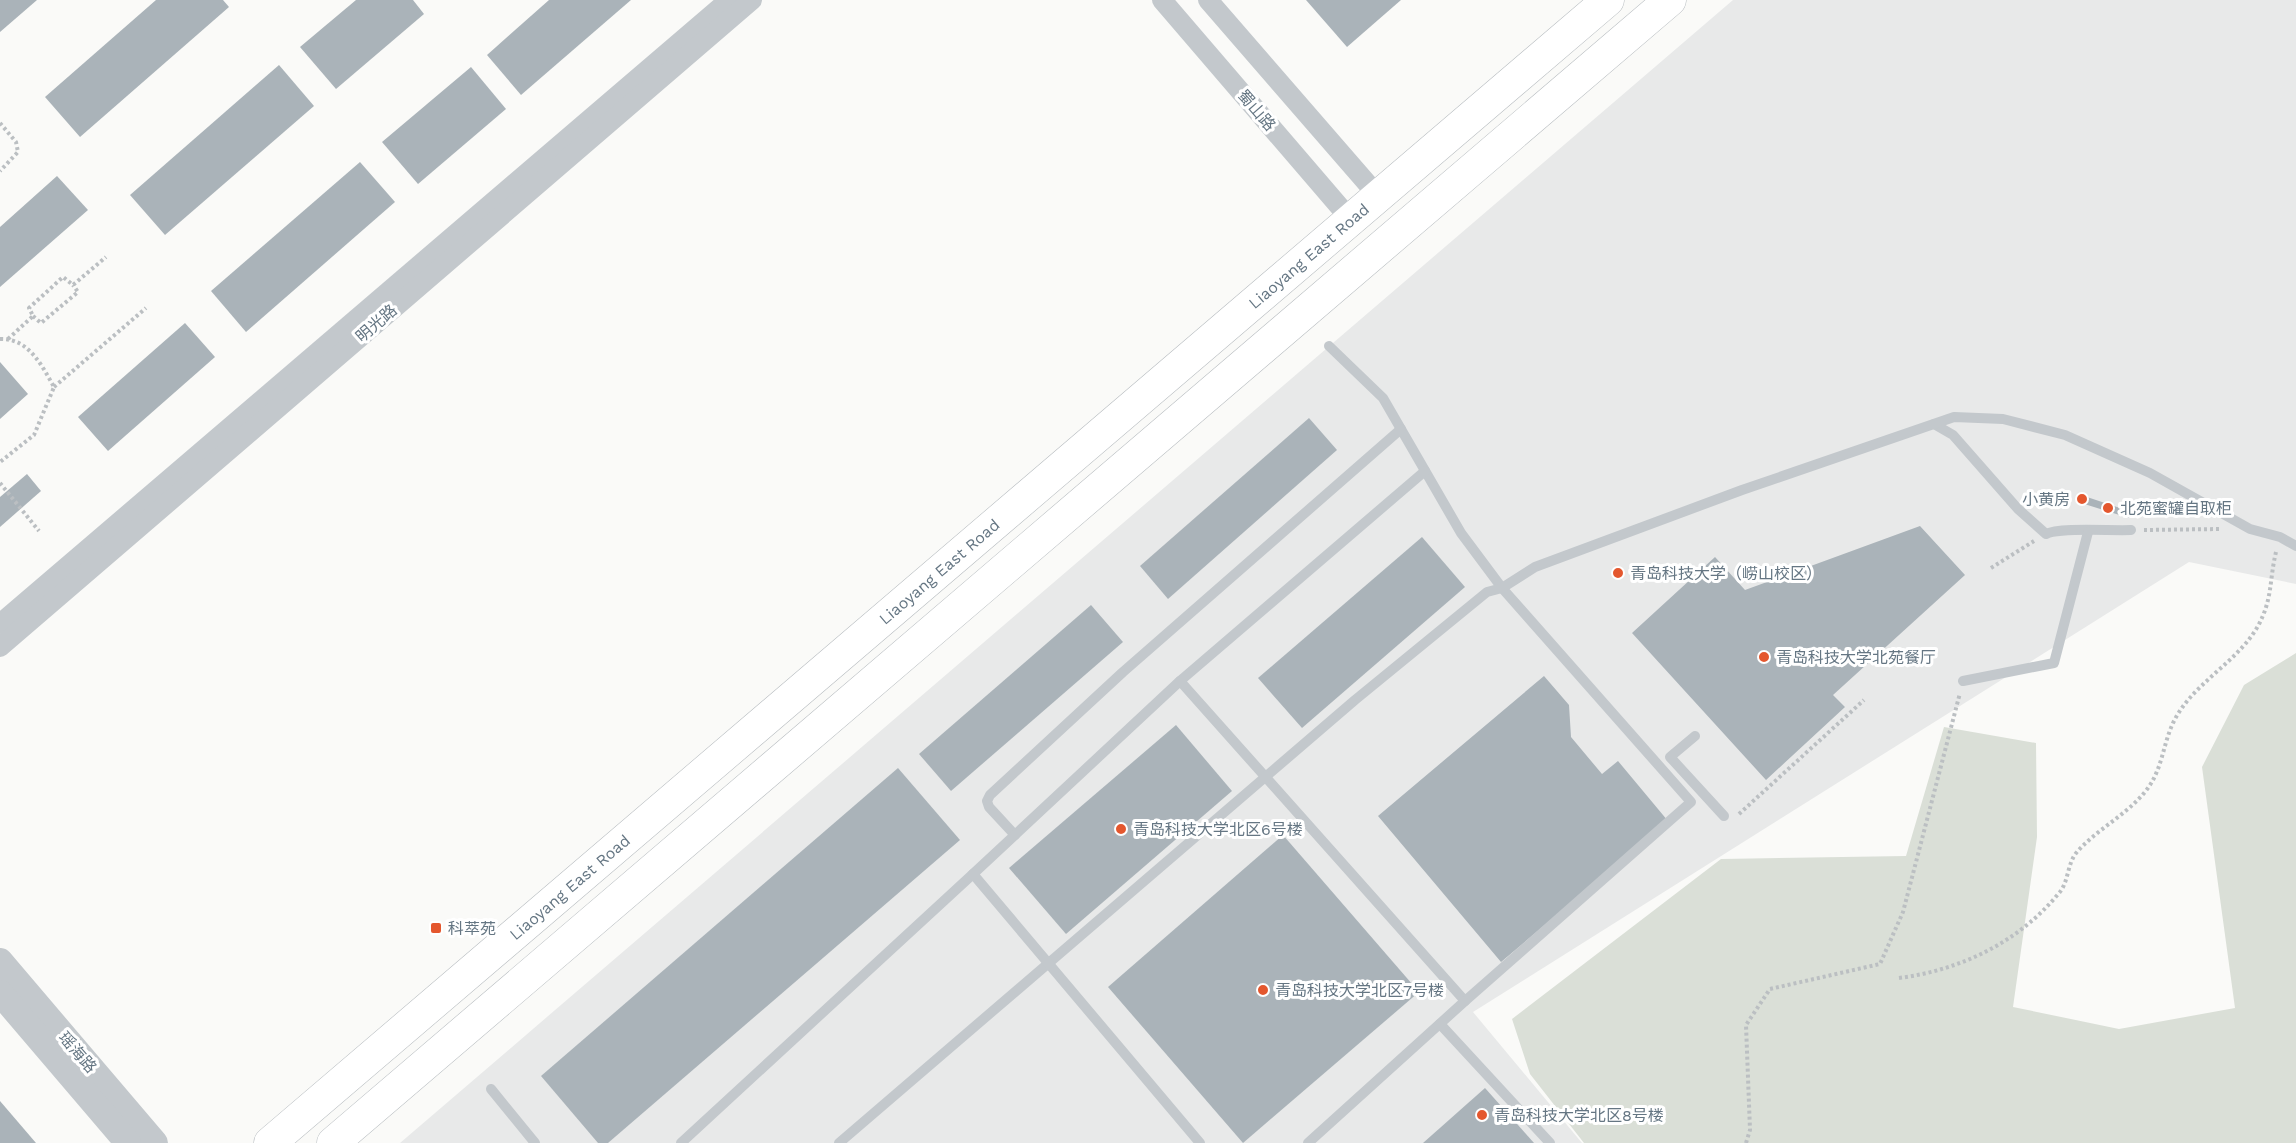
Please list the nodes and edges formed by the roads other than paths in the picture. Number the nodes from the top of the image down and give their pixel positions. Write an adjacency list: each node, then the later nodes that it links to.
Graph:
1 (729, 0): 17 (street, 明光路)
2 (752, 0): 18 (street, 明光路)
3 (1162, 0): 8 (street, 蜀山路)
4 (1208, 0): 7 (street)
5 (1608, 0): 7 (main road, Liaoyang East Road)
6 (1670, 0): 35 (main road)
7 (1378, 197): 8 (main road, Liaoyang East Road)
8 (1351, 220): 34 (main road, Liaoyang East Road)
9 (1329, 346): 11 (lane)
10 (1934, 424): 14 (lane); 15 (lane); 16 (lane)
11 (1401, 429): 12 (lane); 24 (lane)
12 (1425, 471): 16 (lane); 19 (lane)
13 (2131, 530): 14 (lane)
14 (2088, 532): 20 (lane)
15 (2296, 546)
16 (1502, 588): 22 (lane); 29 (lane)
17 (0, 624)
18 (0, 647)
19 (1180, 681): 22 (lane); 24 (lane)
20 (1963, 681)
21 (1695, 736): 23 (lane)
22 (1266, 777): 27 (lane); 29 (lane)
23 (1724, 816)
24 (1015, 835): 25 (lane)
25 (974, 874): 27 (lane); 37 (lane)
26 (0, 961): 33 (street, 瑶海路)
27 (1049, 964): 38 (lane); 39 (lane)
28 (0, 993): 32 (street, 瑶海路)
29 (1465, 1000): 30 (lane)
30 (1440, 1024): 40 (lane); 41 (lane)
31 (491, 1089): 36 (lane)
32 (128, 1143)
33 (155, 1143)
34 (270, 1143)
35 (333, 1143)
36 (535, 1143)
37 (681, 1143)
38 (839, 1143)
39 (1200, 1143)
40 (1308, 1143)
41 (1550, 1143)

